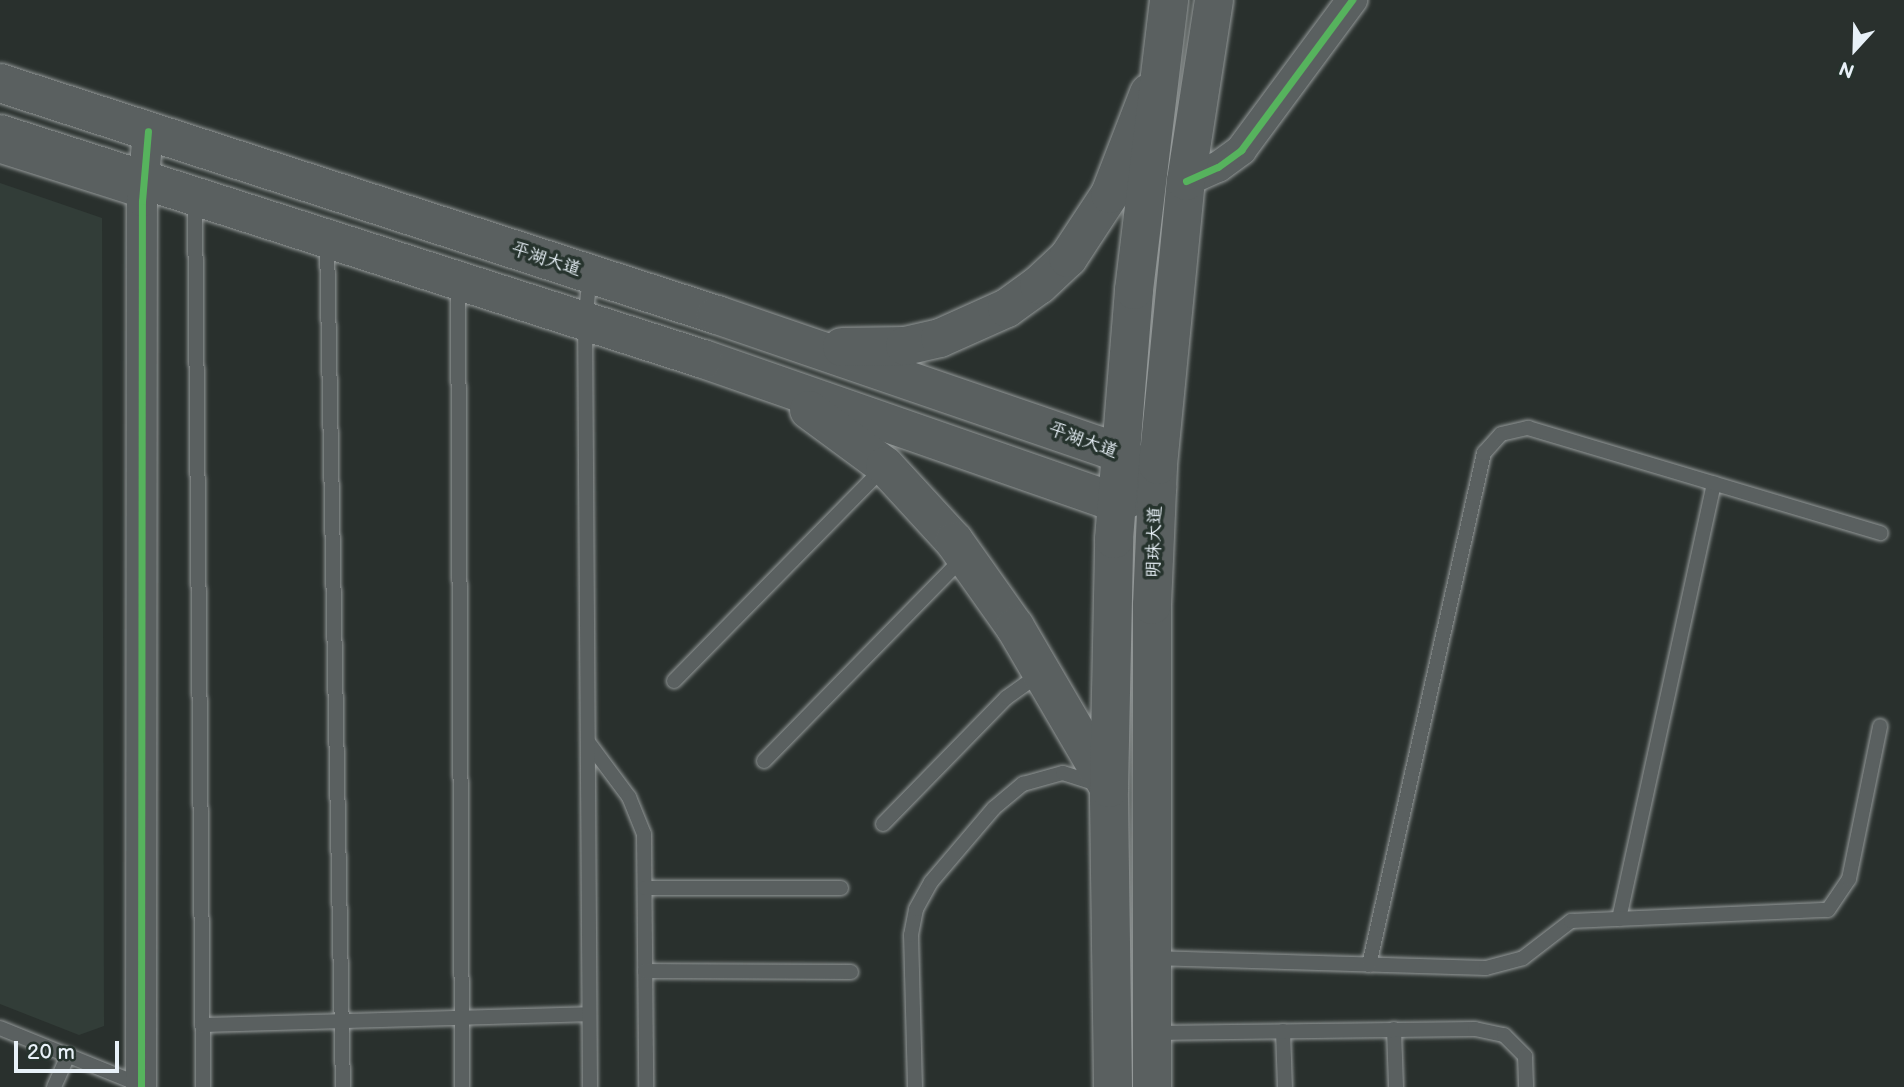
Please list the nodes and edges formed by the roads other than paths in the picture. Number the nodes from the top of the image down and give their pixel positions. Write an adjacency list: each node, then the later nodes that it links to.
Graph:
1 (1170, 0): 4 (main road, 明珠大道)
2 (1214, 0): 9 (main road, 明珠大道)
3 (1352, 0): 9 (street)
4 (1163, 40): 15 (main road); 18 (main road, 明珠大道)
5 (0, 83): 6 (main road, 平湖大道)
6 (148, 131): 10 (street); 13 (main road, 平湖大道)
7 (0, 134): 10 (main road)
8 (0, 156): 10 (lane)
9 (1186, 181): 21 (main road, 明珠大道)
10 (142, 191): 11 (main road); 48 (street)
11 (195, 197): 12 (main road); 42 (lane)
12 (327, 239): 14 (main road); 41 (lane)
13 (590, 274): 15 (main road, 平湖大道); 16 (lane)
14 (458, 281): 16 (main road); 40 (lane)
15 (718, 316): 18 (main road, 平湖大道)
16 (585, 321): 17 (main road); 28 (lane)
17 (703, 359): 19 (main road); 22 (main road)
18 (1121, 453): 21 (main road, 平湖大道); 22 (main road, 明珠大道)
19 (885, 466): 24 (main road); 26 (lane)
20 (1714, 483): 23 (lane); 34 (lane); 36 (lane)
21 (1157, 487): 22 (main road); 35 (main road, 明珠大道)
22 (1117, 503): 30 (main road, 明珠大道)
23 (1881, 533)
24 (965, 556): 25 (main road); 29 (lane)
25 (1042, 672): 30 (main road); 31 (lane)
26 (674, 681)
27 (1880, 726): 34 (lane)
28 (588, 742): 32 (lane); 39 (lane)
29 (764, 761)
30 (1109, 788): 46 (main road, 明珠大道); 55 (lane)
31 (883, 824)
32 (645, 888): 33 (lane); 37 (lane)
33 (841, 888)
34 (1619, 919): 36 (lane)
35 (1151, 958): 36 (lane); 46 (main road, 明珠大道)
36 (1369, 965)
37 (645, 971): 38 (lane); 54 (lane)
38 (851, 972)
39 (589, 1014): 40 (lane); 53 (lane)
40 (462, 1018): 41 (lane); 52 (lane)
41 (341, 1021): 42 (lane); 51 (lane)
42 (202, 1025): 50 (lane)
43 (0, 1028): 47 (lane)
44 (1394, 1029): 45 (lane); 59 (lane); 60 (lane)
45 (1283, 1031): 46 (lane); 58 (lane)
46 (1132, 1034): 56 (main road, 明珠大道); 57 (main road, 明珠大道)
47 (68, 1055): 48 (lane); 49 (lane)
48 (141, 1086)
49 (54, 1087)
50 (203, 1087)
51 (342, 1087)
52 (462, 1087)
53 (590, 1087)
54 (646, 1087)
55 (915, 1087)
56 (1113, 1087)
57 (1152, 1087)
58 (1285, 1087)
59 (1396, 1087)
60 (1526, 1087)

